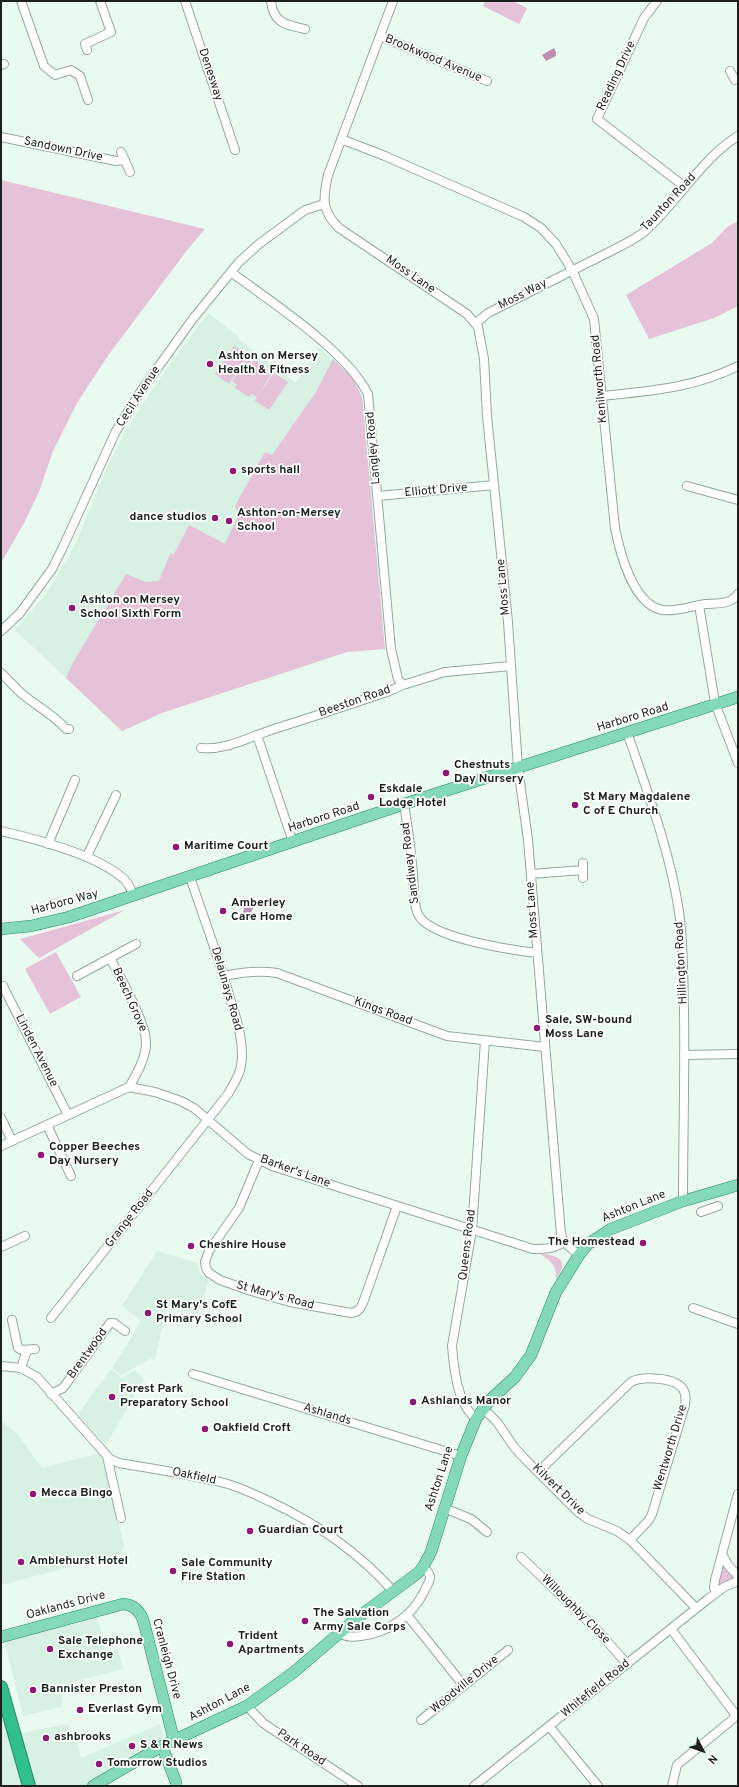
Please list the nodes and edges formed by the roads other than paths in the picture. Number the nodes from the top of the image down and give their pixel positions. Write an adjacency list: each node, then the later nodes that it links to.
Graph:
1 (21, 1): 11 (street)
2 (100, 1): 9 (street)
3 (185, 1): 15 (street, Denesway)
4 (271, 1): 7 (street)
5 (393, 1): 8 (street)
6 (657, 1): 19 (street, Reading Drive)
7 (305, 29)
8 (380, 36): 10 (street, Brookwood Avenue); 14 (street)
9 (87, 50)
10 (487, 81)
11 (88, 100)
12 (738, 136): 19 (street, Taunton Road)
13 (1, 138): 17 (street, Sandown Drive)
14 (340, 139): 20 (street); 21 (street, Kenilworth Road)
15 (235, 150)
16 (121, 152): 17 (street, Sandown Drive)
17 (125, 160): 18 (street, Sandown Drive)
18 (130, 172)
19 (685, 187): 21 (street, Taunton Road)
20 (324, 204): 22 (street, Cecil Avenue); 23 (street, Moss Lane)
21 (572, 270): 23 (street, Moss Way); 25 (street, Kenilworth Road)
22 (231, 272): 28 (street, Langley Road); 32 (street, Cecil Avenue)
23 (476, 322): 26 (street, Moss Lane)
24 (738, 366): 25 (street)
25 (602, 396): 31 (street, Kenilworth Road)
26 (494, 485): 28 (street, Elliott Drive); 33 (street, Moss Lane)
27 (687, 486): 29 (street)
28 (378, 496): 35 (street, Langley Road)
29 (738, 500)
30 (738, 594): 31 (street, Kenilworth Road)
31 (699, 605): 37 (street)
32 (1, 631)
33 (511, 666): 35 (street, Beeston Road); 43 (street, Moss Lane)
34 (1, 673): 38 (street)
35 (403, 685): 40 (street, Beeston Road)
36 (738, 698): 37 (main road, Harboro Road)
37 (715, 704): 39 (main road, Harboro Road); 42 (street)
38 (65, 730)
39 (627, 732): 43 (main road, Harboro Road); 65 (street, Hillington Road)
40 (257, 735): 41 (street, Beeston Road); 48 (street)
41 (201, 748)
42 (738, 762)
43 (518, 768): 46 (main road, Harboro Road); 52 (street, Moss Lane)
44 (75, 780): 49 (street)
45 (116, 796): 50 (street)
46 (404, 804): 48 (main road, Harboro Road); 57 (street, Sandiway Road)
47 (1, 832): 49 (street)
48 (293, 842): 53 (main road, Harboro Road)
49 (48, 844): 50 (street)
50 (87, 856): 54 (street)
51 (583, 870): 52 (street)
52 (531, 874): 57 (street, Moss Lane)
53 (190, 877): 54 (main road, Harboro Road); 60 (street, Delaunays Road)
54 (134, 896): 55 (main road, Harboro Way)
55 (1, 929)
56 (136, 944): 58 (street, Beech Grove)
57 (537, 954): 63 (street, Moss Lane)
58 (110, 958): 59 (street, Beech Grove); 66 (street, Beech Grove)
59 (77, 976)
60 (224, 976): 62 (street, Kings Road); 69 (street, Delaunays Road)
61 (4, 986): 67 (street, Linden Avenue)
62 (485, 1041): 63 (street, Kings Road); 80 (street, Queens Road)
63 (545, 1047): 82 (street, Moss Lane)
64 (738, 1054): 65 (street)
65 (684, 1055): 77 (street, Hillington Road)
66 (130, 1087): 67 (street); 69 (street, Barker's Lane)
67 (68, 1115): 70 (street)
68 (1, 1118): 71 (street)
69 (207, 1118): 73 (street, Barker's Lane); 86 (street, Grange Road)
70 (47, 1125): 71 (street); 74 (street)
71 (12, 1141): 72 (street)
72 (1, 1146)
73 (258, 1160): 78 (street, Barker's Lane); 78 (street, St Mary's Road)
74 (71, 1176)
75 (738, 1185): 76 (main road, Ashton Lane)
76 (706, 1195): 77 (main road, Ashton Lane); 79 (street)
77 (683, 1202): 84 (main road, Ashton Lane)
78 (397, 1206): 80 (street, Barker's Lane)
79 (701, 1212)
80 (472, 1230): 82 (street, Barker's Lane); 94 (street, Queens Road)
81 (25, 1236): 83 (street)
82 (564, 1242): 84 (street)
83 (1, 1247)
84 (578, 1255): 94 (main road, Ashton Lane)
85 (693, 1308): 88 (street)
86 (51, 1318)
87 (12, 1320): 91 (street)
88 (738, 1324)
89 (125, 1331): 93 (street, Brentwood)
90 (1, 1366): 91 (street, Oakfield)
91 (21, 1368): 93 (street, Oakfield)
92 (193, 1374): 96 (street, Ashlands)
93 (51, 1394): 95 (street, Oakfield)
94 (479, 1414): 96 (main road, Ashton Lane); 97 (street, Kilvert Drive)
95 (106, 1456): 100 (street); 108 (street, Oakfield)
96 (461, 1456): 99 (main road, Ashton Lane)
97 (538, 1472): 102 (street, Kilvert Drive); 102 (street, Wentworth Drive)
98 (738, 1494): 103 (street)
99 (444, 1508): 101 (street); 105 (main road, Ashton Lane)
100 (121, 1518)
101 (487, 1532)
102 (630, 1540): 110 (street, Kilvert Drive)
103 (722, 1554): 106 (street); 109 (street)
104 (521, 1557): 117 (street, Willoughby Close)
105 (423, 1567): 108 (main road, Ashton Lane); 112 (street)
106 (738, 1576)
107 (738, 1581): 109 (street, Whitefield Road)
108 (393, 1591): 114 (main road, Ashton Lane)
109 (717, 1592): 110 (street, Whitefield Road)
110 (696, 1608): 113 (street, Whitefield Road)
111 (137, 1609): 115 (main road, Oaklands Drive); 123 (main road, Cranleigh Drive)
112 (407, 1615): 114 (street); 118 (street)
113 (671, 1629): 117 (street, Whitefield Road); 131 (street)
114 (340, 1632): 120 (main road, Ashton Lane)
115 (1, 1637)
116 (508, 1650): 118 (street, Woodville Drive)
117 (627, 1664): 122 (street, Whitefield Road)
118 (464, 1686): 121 (street, Woodville Drive)
119 (1, 1688): 126 (highway)
120 (247, 1706): 123 (main road, Ashton Lane); 128 (street, Park Road)
121 (421, 1720)
122 (550, 1726): 129 (street, Whitefield Road); 130 (street)
123 (174, 1740): 124 (main road, Ashton Lane)
124 (162, 1746): 125 (main road); 127 (main road, Ashton Lane)
125 (177, 1784)
126 (29, 1786)
127 (93, 1786)
128 (358, 1786)
129 (474, 1786)
130 (598, 1786)
131 (672, 1786)

